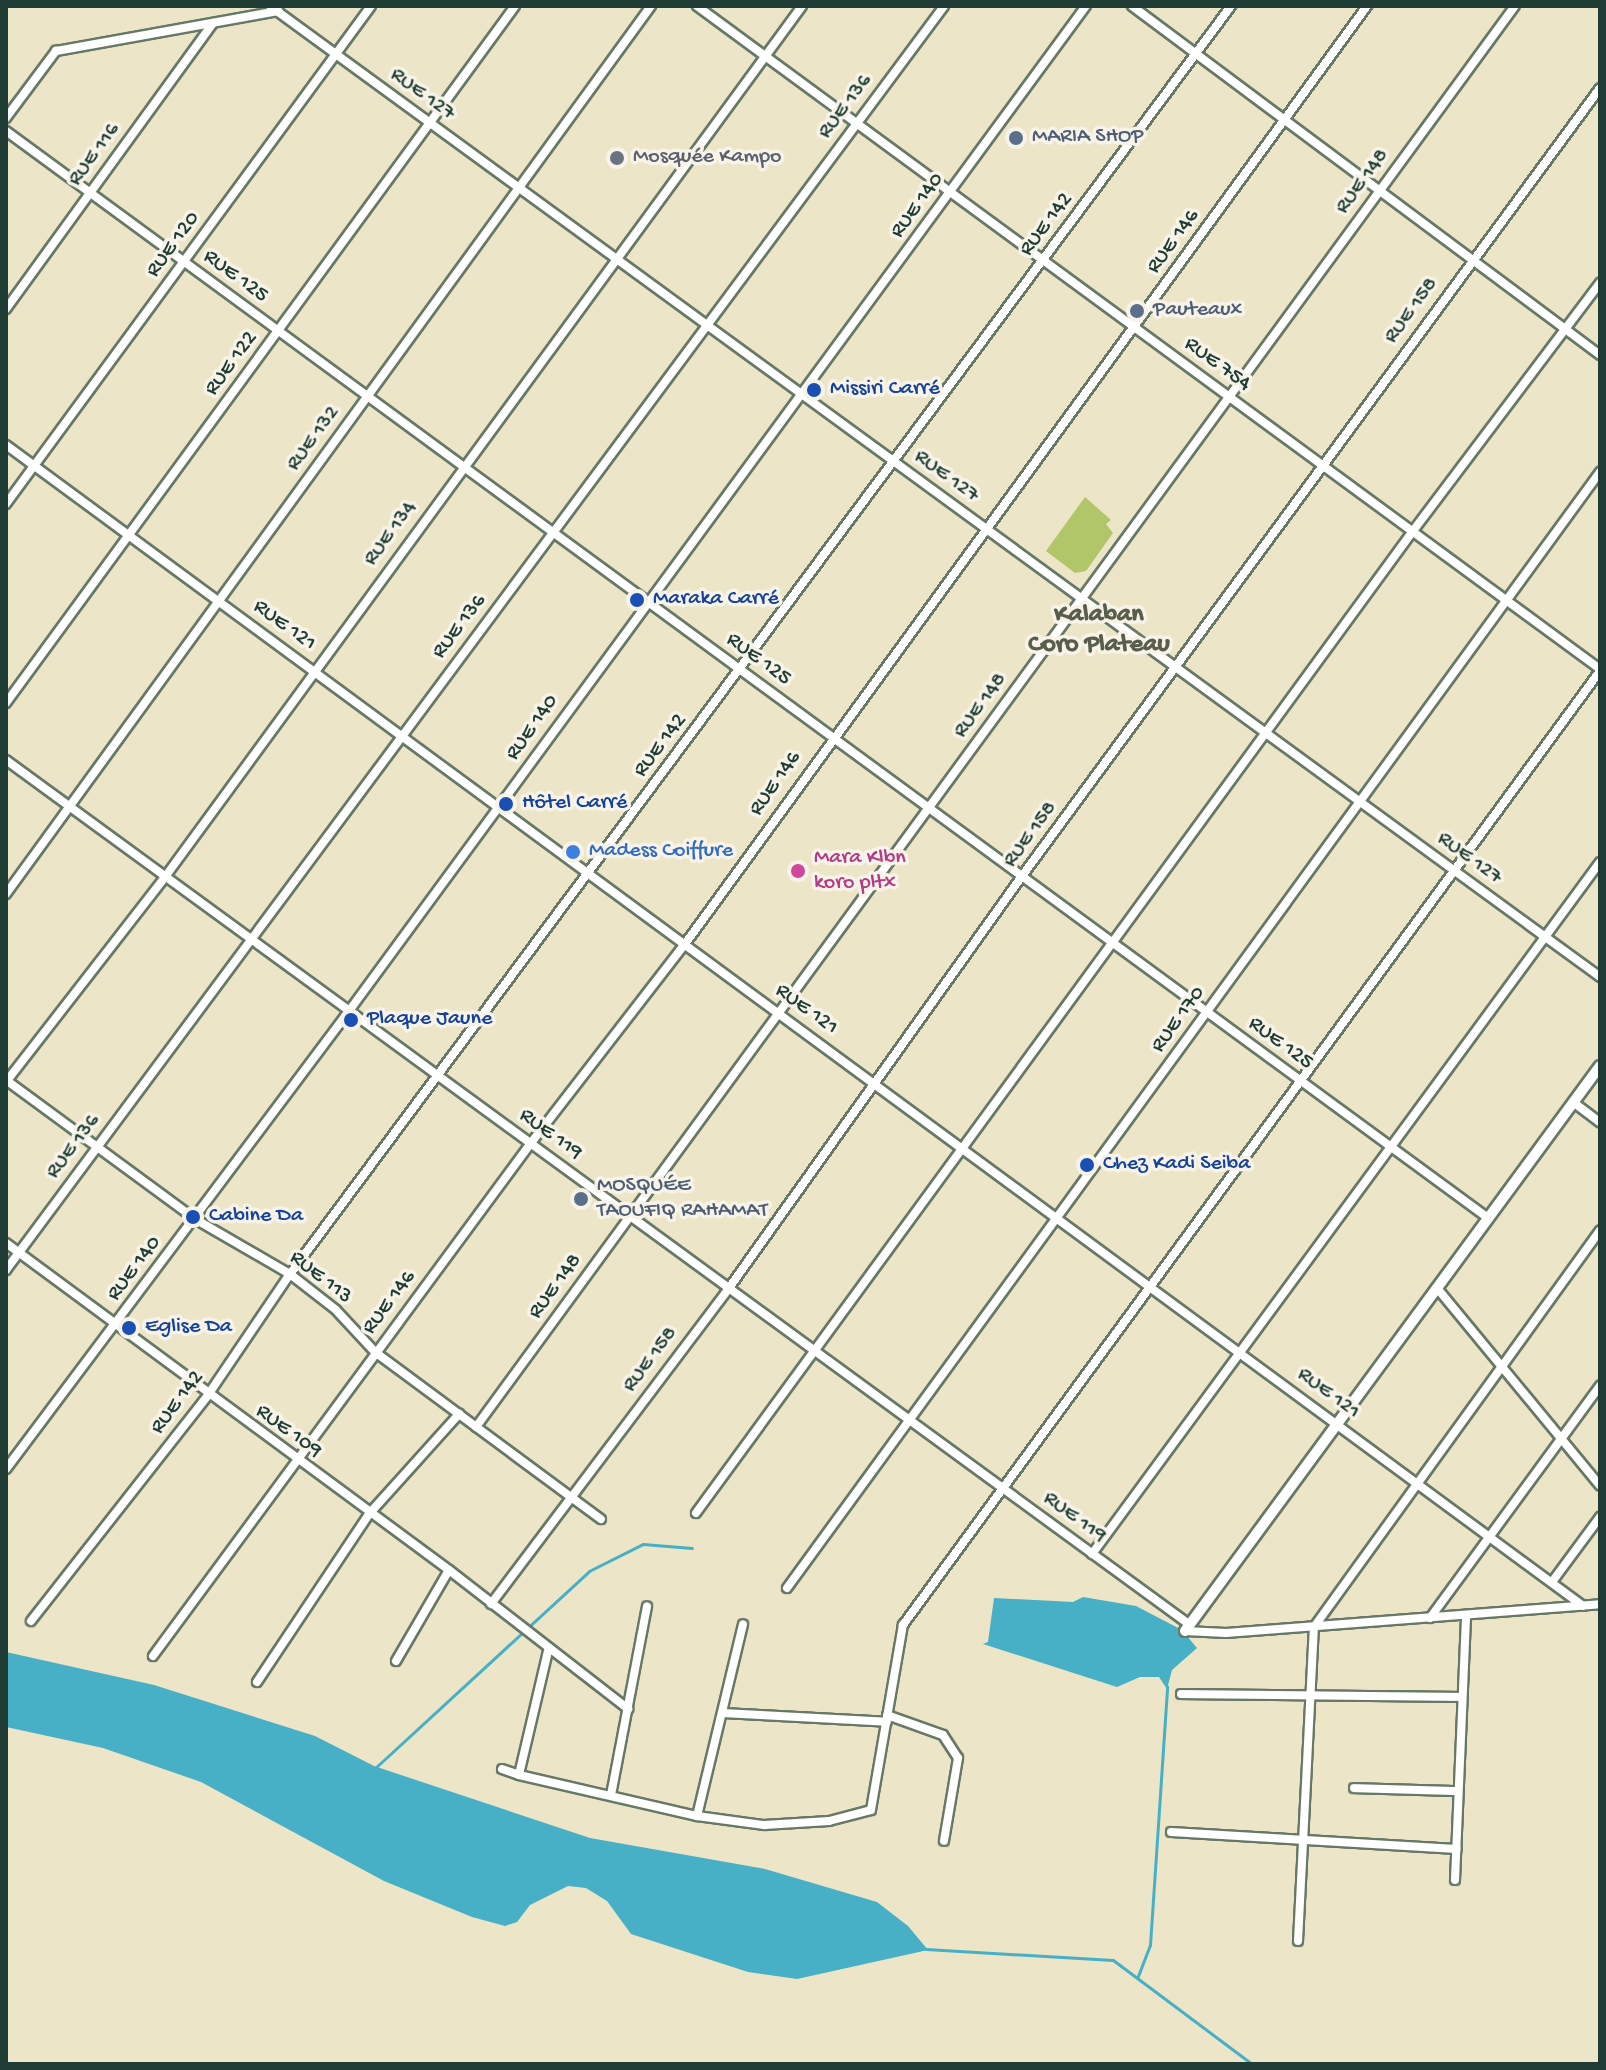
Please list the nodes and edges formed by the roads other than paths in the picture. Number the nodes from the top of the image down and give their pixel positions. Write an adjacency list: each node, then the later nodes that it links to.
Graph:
1 (371, 6): 14 (street, RUE 120)
2 (515, 6): 20 (street, RUE 122)
3 (651, 6): 23 (street, RUE 132)
4 (697, 6): 16 (street, RUE 754)
5 (802, 6): 16 (street, RUE 134)
6 (944, 6): 21 (street, RUE 136)
7 (1086, 6): 25 (street, RUE 140)
8 (1132, 6): 15 (street)
9 (1231, 6): 15 (street, RUE 142)
10 (1367, 6): 19 (street, RUE 146)
11 (1515, 6): 24 (street, RUE 148)
12 (274, 9): 13 (street); 14 (street, RUE 127)
13 (213, 23): 18 (street); 26 (street, RUE 116)
14 (336, 54): 20 (street, RUE 127); 30 (street, RUE 120)
15 (1196, 54): 19 (street); 28 (street, RUE 142)
16 (765, 56): 21 (street, RUE 754); 27 (street, RUE 134)
17 (1600, 88): 29 (street, RUE 158)
18 (6, 118)
19 (1284, 119): 24 (street); 34 (street, RUE 146)
20 (431, 123): 23 (street, RUE 127); 36 (street, RUE 122)
21 (856, 123): 25 (street, RUE 754); 33 (street, RUE 136)
22 (6, 131): 26 (street, RUE 125)
23 (519, 188): 27 (street, RUE 127); 39 (street, RUE 132)
24 (1380, 191): 29 (street); 40 (street, RUE 148)
25 (951, 192): 28 (street, RUE 754); 38 (street, RUE 140)
26 (90, 193): 30 (street, RUE 125); 32 (street, RUE 116)
27 (616, 259): 33 (street, RUE 127); 45 (street, RUE 134)
28 (1043, 260): 34 (street, RUE 754); 42 (street, RUE 142)
29 (1472, 260): 35 (street); 43 (street, RUE 158)
30 (184, 262): 36 (street, RUE 125); 44 (street, RUE 120)
31 (1600, 283): 35 (street)
32 (6, 309)
33 (707, 325): 38 (street, RUE 127); 50 (street, RUE 136)
34 (1135, 327): 40 (street, RUE 754); 48 (street, RUE 146)
35 (1566, 330): 37 (street); 49 (street)
36 (279, 331): 39 (street, RUE 125); 51 (street, RUE 122)
37 (1600, 355)
38 (802, 394): 42 (street, RUE 127); 54 (street, RUE 140)
39 (368, 396): 45 (street, RUE 125); 55 (street, RUE 132)
40 (1228, 396): 43 (street, RUE 754); 53 (street, RUE 148)
41 (6, 445): 44 (street, RUE 121)
42 (894, 461): 48 (street, RUE 127); 58 (street, RUE 142)
43 (1322, 465): 49 (street, RUE 754); 56 (street, RUE 158)
44 (34, 466): 47 (street, RUE 120); 51 (street, RUE 121)
45 (463, 466): 50 (street, RUE 125); 57 (street, RUE 134)
46 (1600, 472): 52 (street, RUE 170)
47 (6, 504)
48 (985, 528): 53 (street, RUE 127); 63 (street, RUE 146)
49 (1413, 531): 52 (street, RUE 754); 61 (street)
50 (553, 532): 54 (street, RUE 125); 62 (street, RUE 136)
51 (129, 535): 55 (street, RUE 121); 60 (street, RUE 122)
52 (1504, 598): 59 (street, RUE 754); 65 (street, RUE 170)
53 (1081, 599): 56 (street, RUE 127); 68 (street, RUE 148)
54 (646, 600): 58 (street, RUE 125); 67 (street, RUE 140)
55 (219, 601): 57 (street, RUE 121); 66 (street, RUE 132)
56 (1176, 667): 61 (street, RUE 127); 72 (street, RUE 158)
57 (312, 670): 62 (street, RUE 121); 73 (street, RUE 134)
58 (740, 670): 63 (street, RUE 125); 71 (street, RUE 142)
59 (1600, 670): 70 (street)
60 (6, 703)
61 (1268, 735): 65 (street, RUE 127); 78 (street)
62 (402, 736): 67 (street, RUE 121); 76 (street, RUE 136)
63 (832, 737): 68 (street, RUE 125); 77 (street, RUE 146)
64 (6, 760): 66 (street, RUE 119)
65 (1359, 801): 70 (street, RUE 127); 82 (street, RUE 170)
66 (69, 806): 73 (street, RUE 119); 74 (street, RUE 132)
67 (499, 807): 71 (street, RUE 121); 80 (street, RUE 140)
68 (928, 808): 72 (street, RUE 125); 81 (street, RUE 148)
69 (1600, 862): 75 (street)
70 (1454, 871): 75 (street, RUE 127); 86 (street)
71 (588, 873): 77 (street, RUE 121); 84 (street, RUE 142)
72 (1022, 876): 78 (street, RUE 125); 87 (street, RUE 158)
73 (165, 877): 76 (street, RUE 119); 85 (street, RUE 134)
74 (6, 894)
75 (1545, 937): 79 (street, RUE 127); 92 (street)
76 (254, 941): 80 (street, RUE 119); 91 (street, RUE 136)
77 (685, 944): 81 (street, RUE 121); 90 (street, RUE 146)
78 (1114, 944): 82 (street, RUE 125); 93 (street)
79 (1600, 977)
80 (349, 1011): 84 (street, RUE 119); 97 (street, RUE 140)
81 (777, 1011): 87 (street, RUE 121); 94 (street, RUE 148)
82 (1207, 1012): 86 (street, RUE 125); 95 (street, RUE 170)
83 (1600, 1066): 88 (street)
84 (437, 1075): 90 (street, RUE 119); 102 (street, RUE 142)
85 (6, 1081): 91 (street, RUE 113)
86 (1300, 1081): 92 (street, RUE 125); 103 (street)
87 (876, 1084): 93 (street, RUE 121); 104 (street, RUE 158)
88 (1573, 1102): 89 (street); 96 (street)
89 (1600, 1122)
90 (531, 1143): 94 (street, RUE 119); 108 (street, RUE 146)
91 (96, 1146): 97 (street, RUE 113); 100 (street, RUE 136)
92 (1391, 1147): 96 (street, RUE 125); 109 (street)
93 (964, 1149): 95 (street, RUE 121); 107 (street)
94 (630, 1216): 104 (street, RUE 119); 116 (street, RUE 148)
95 (1057, 1217): 103 (street, RUE 121); 114 (street, RUE 170)
96 (1488, 1218): 105 (street)
97 (195, 1219): 102 (street, RUE 113); 106 (street, RUE 140)
98 (1600, 1230): 110 (street)
99 (6, 1243): 100 (street, RUE 109)
100 (19, 1252): 101 (street, RUE 136); 106 (street, RUE 109)
101 (6, 1270)
102 (290, 1274): 108 (street, RUE 113); 112 (street, RUE 142)
103 (1151, 1286): 109 (street, RUE 121); 122 (street)
104 (729, 1288): 107 (street, RUE 119); 123 (street, RUE 158)
105 (1437, 1288): 110 (street); 115 (street)
106 (117, 1323): 112 (street, RUE 109); 119 (street, RUE 140)
107 (815, 1351): 114 (street, RUE 119); 124 (street)
108 (375, 1352): 113 (street, RUE 113); 118 (street, RUE 146)
109 (1240, 1352): 115 (street, RUE 121); 129 (street)
110 (1501, 1366): 117 (street); 120 (street)
111 (1600, 1386): 117 (street)
112 (208, 1395): 118 (street, RUE 109); 139 (street, RUE 142)
113 (459, 1414): 116 (street, RUE 113); 125 (street)
114 (909, 1419): 122 (street, RUE 119); 132 (street, RUE 170)
115 (1338, 1424): 120 (street, RUE 121); 142 (street)
116 (476, 1427): 123 (street, RUE 113)
117 (1561, 1439): 121 (street); 128 (street)
118 (297, 1461): 125 (street, RUE 109); 144 (street, RUE 146)
119 (6, 1469)
120 (1416, 1481): 128 (street, RUE 121); 141 (street)
121 (1600, 1486)
122 (1003, 1488): 129 (street, RUE 119); 152 (street)
123 (571, 1497): 127 (street, RUE 113); 133 (street, RUE 158)
124 (696, 1513)
125 (369, 1514): 130 (street, RUE 109); 146 (street)
126 (1600, 1517): 131 (street)
127 (601, 1519)
128 (1490, 1536): 131 (street, RUE 121); 138 (street)
129 (1092, 1554): 142 (street, RUE 119)
130 (449, 1570): 133 (street, RUE 109); 145 (street)
131 (1552, 1582): 136 (street, RUE 121)
132 (787, 1588)
133 (491, 1604): 143 (street, RUE 109)
134 (1600, 1604): 136 (street)
135 (647, 1606): 150 (street)
136 (1583, 1606): 137 (street)
137 (1466, 1615): 138 (street); 149 (street)
138 (1430, 1618): 141 (street)
139 (31, 1621)
140 (743, 1624): 151 (street)
141 (1314, 1627): 142 (street); 148 (street)
142 (1188, 1628)
143 (548, 1651): 150 (street, RUE 109); 154 (street)
144 (153, 1656)
145 (396, 1661)
146 (257, 1682)
147 (1181, 1694): 148 (street)
148 (1310, 1697): 149 (street); 160 (street)
149 (1462, 1697): 156 (street)
150 (628, 1709): 157 (street)
151 (723, 1713): 152 (street); 158 (street)
152 (887, 1719): 158 (street); 161 (street)
153 (502, 1769): 154 (street)
154 (519, 1775): 157 (street)
155 (1354, 1788): 156 (street)
156 (1458, 1791): 162 (street)
157 (611, 1795): 158 (street)
158 (697, 1816)
159 (1171, 1832): 160 (street)
160 (1303, 1839): 162 (street); 164 (street)
161 (944, 1841)
162 (1456, 1849): 163 (street)
163 (1455, 1880)
164 (1298, 1941)

